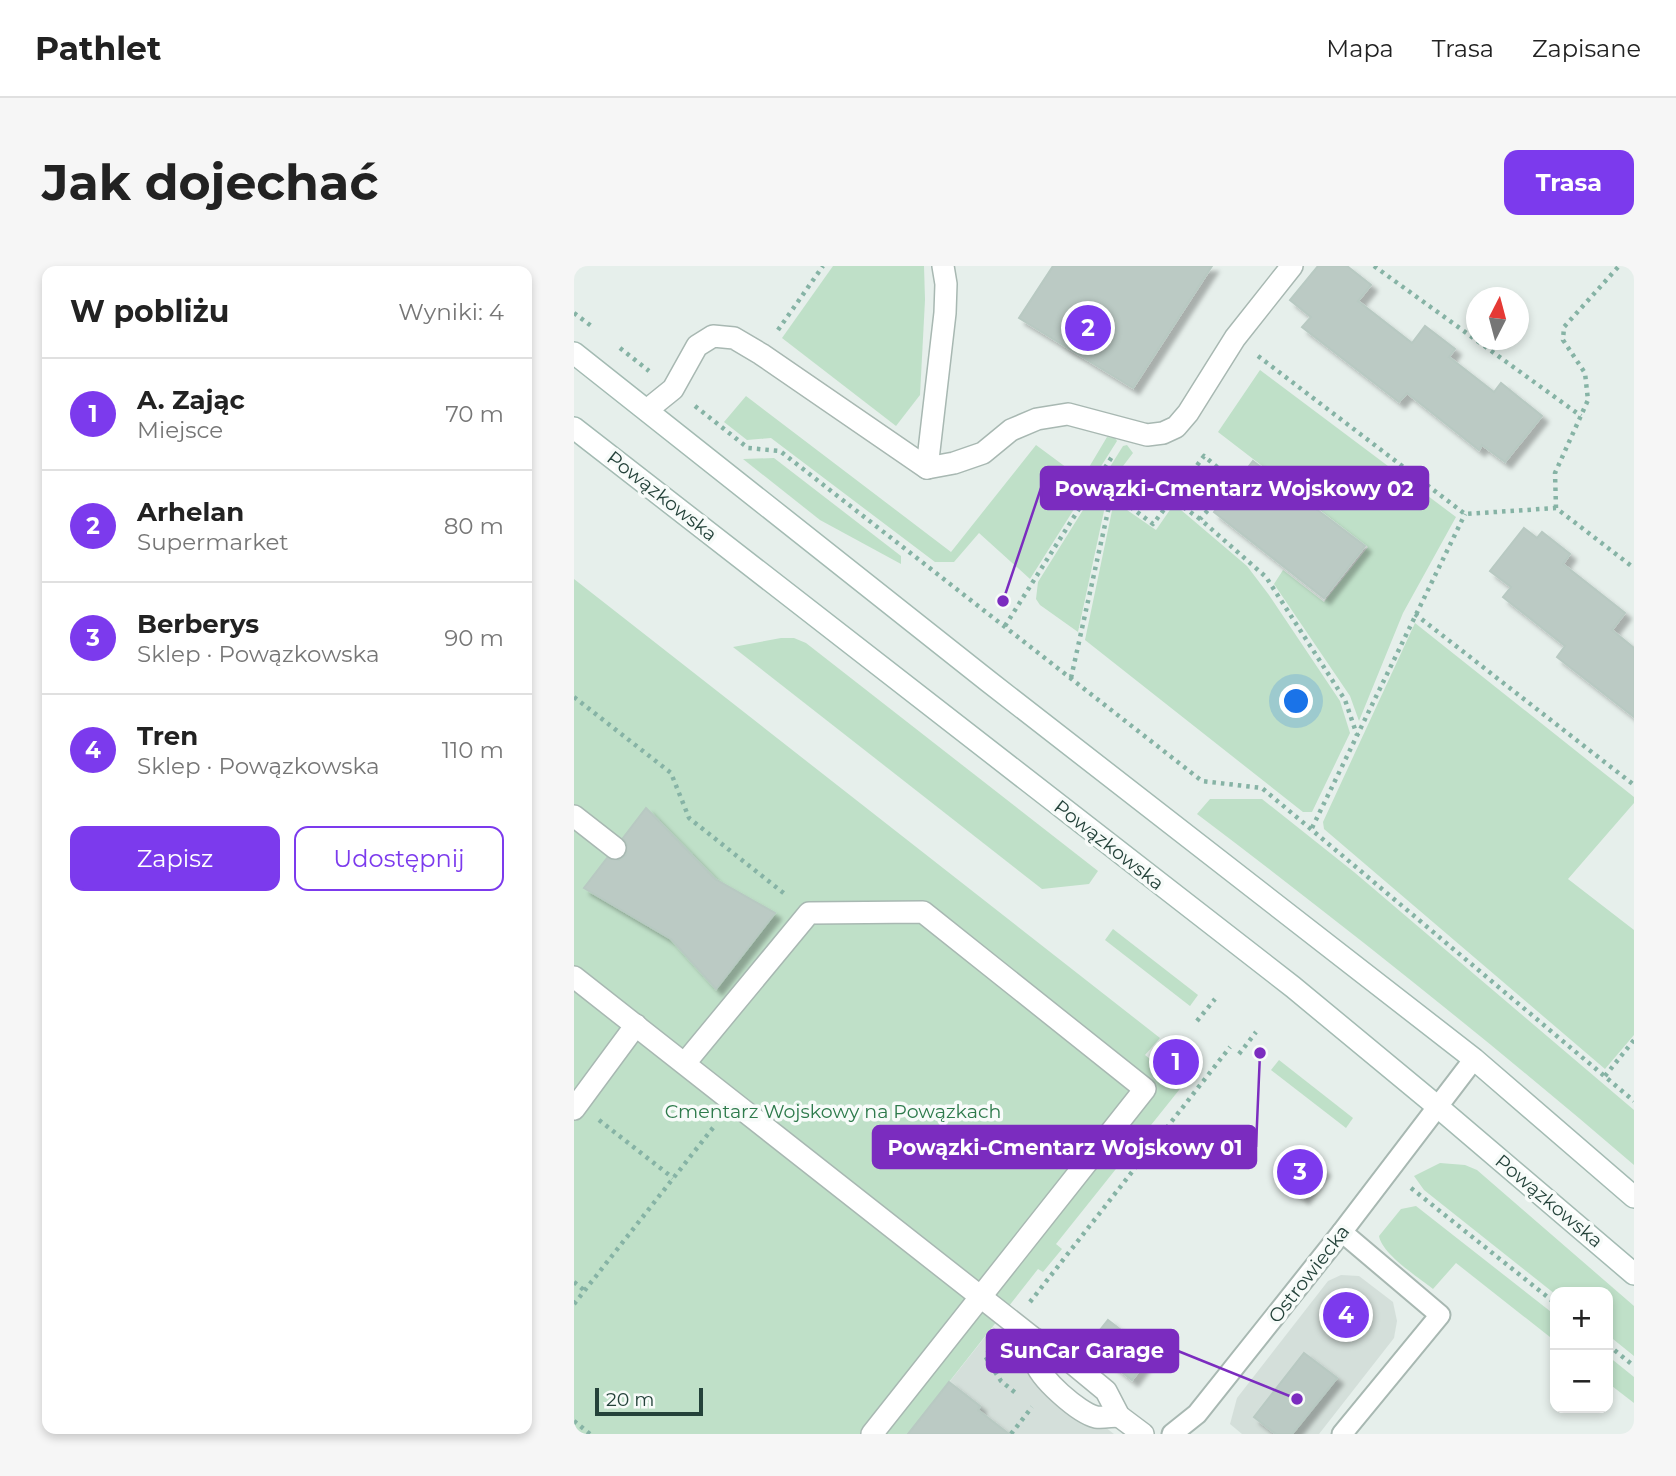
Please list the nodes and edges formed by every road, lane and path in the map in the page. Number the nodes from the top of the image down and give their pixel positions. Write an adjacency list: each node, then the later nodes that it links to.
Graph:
1 (823, 266): 11 (path)
2 (943, 266): 17 (street)
3 (1292, 266): 8 (street)
4 (1374, 266): 14 (path)
5 (1619, 266): 14 (path)
6 (574, 313): 7 (path)
7 (596, 330)
8 (1236, 338): 16 (street); 20 (path)
9 (618, 347): 12 (path)
10 (574, 353): 13 (street)
11 (761, 354): 12 (street); 17 (street)
12 (673, 389): 13 (street); 24 (path)
13 (647, 410): 41 (street)
14 (1581, 416): 19 (path)
15 (574, 428): 46 (street, Powązkowska)
16 (1129, 430): 17 (street); 24 (path)
17 (927, 468)
18 (1172, 499): 21 (path); 21 (path); 25 (path)
19 (1556, 508): 20 (path); 22 (path)
20 (1465, 514): 23 (path)
21 (1200, 519): 27 (path)
22 (1634, 568)
23 (1415, 614): 27 (path); 28 (path)
24 (1005, 626): 25 (path)
25 (1071, 678): 30 (path)
26 (574, 697): 32 (path)
27 (1357, 735): 30 (path)
28 (1634, 785)
29 (574, 816): 31 (street)
30 (1312, 828): 43 (path)
31 (615, 848)
32 (809, 913): 42 (street); 56 (street)
33 (574, 977): 36 (street)
34 (1214, 999): 35 (path)
35 (1197, 1021)
36 (636, 1026): 42 (street); 47 (street)
37 (1256, 1032): 40 (path)
38 (1634, 1040): 43 (path)
39 (1230, 1047): 59 (path)
40 (1239, 1054)
41 (1475, 1059): 46 (lane, Ostrowiecka); 51 (street)
42 (685, 1063): 45 (street)
43 (1605, 1076): 44 (path)
44 (1634, 1101)
45 (733, 1102): 49 (path); 56 (street)
46 (1438, 1107): 52 (lane, Ostrowiecka); 53 (street, Powązkowska)
47 (574, 1109)
48 (602, 1122): 49 (path)
49 (673, 1178): 55 (path)
50 (1404, 1183): 57 (path)
51 (1634, 1197)
52 (1342, 1232): 69 (lane, Ostrowiecka); 70 (lane)
53 (1634, 1273)
54 (574, 1282): 55 (path)
55 (585, 1291): 58 (path)
56 (981, 1296): 59 (street); 66 (street)
57 (1550, 1299)
58 (574, 1304)
59 (1014, 1322): 60 (street); 67 (path)
60 (1033, 1338): 63 (street); 63 (street)
61 (1613, 1349): 62 (path)
62 (1634, 1366)
63 (1119, 1416): 68 (street)
64 (574, 1421): 65 (path)
65 (590, 1434)
66 (872, 1434)
67 (1011, 1434)
68 (1143, 1434)
69 (1172, 1434)
70 (1342, 1434)

